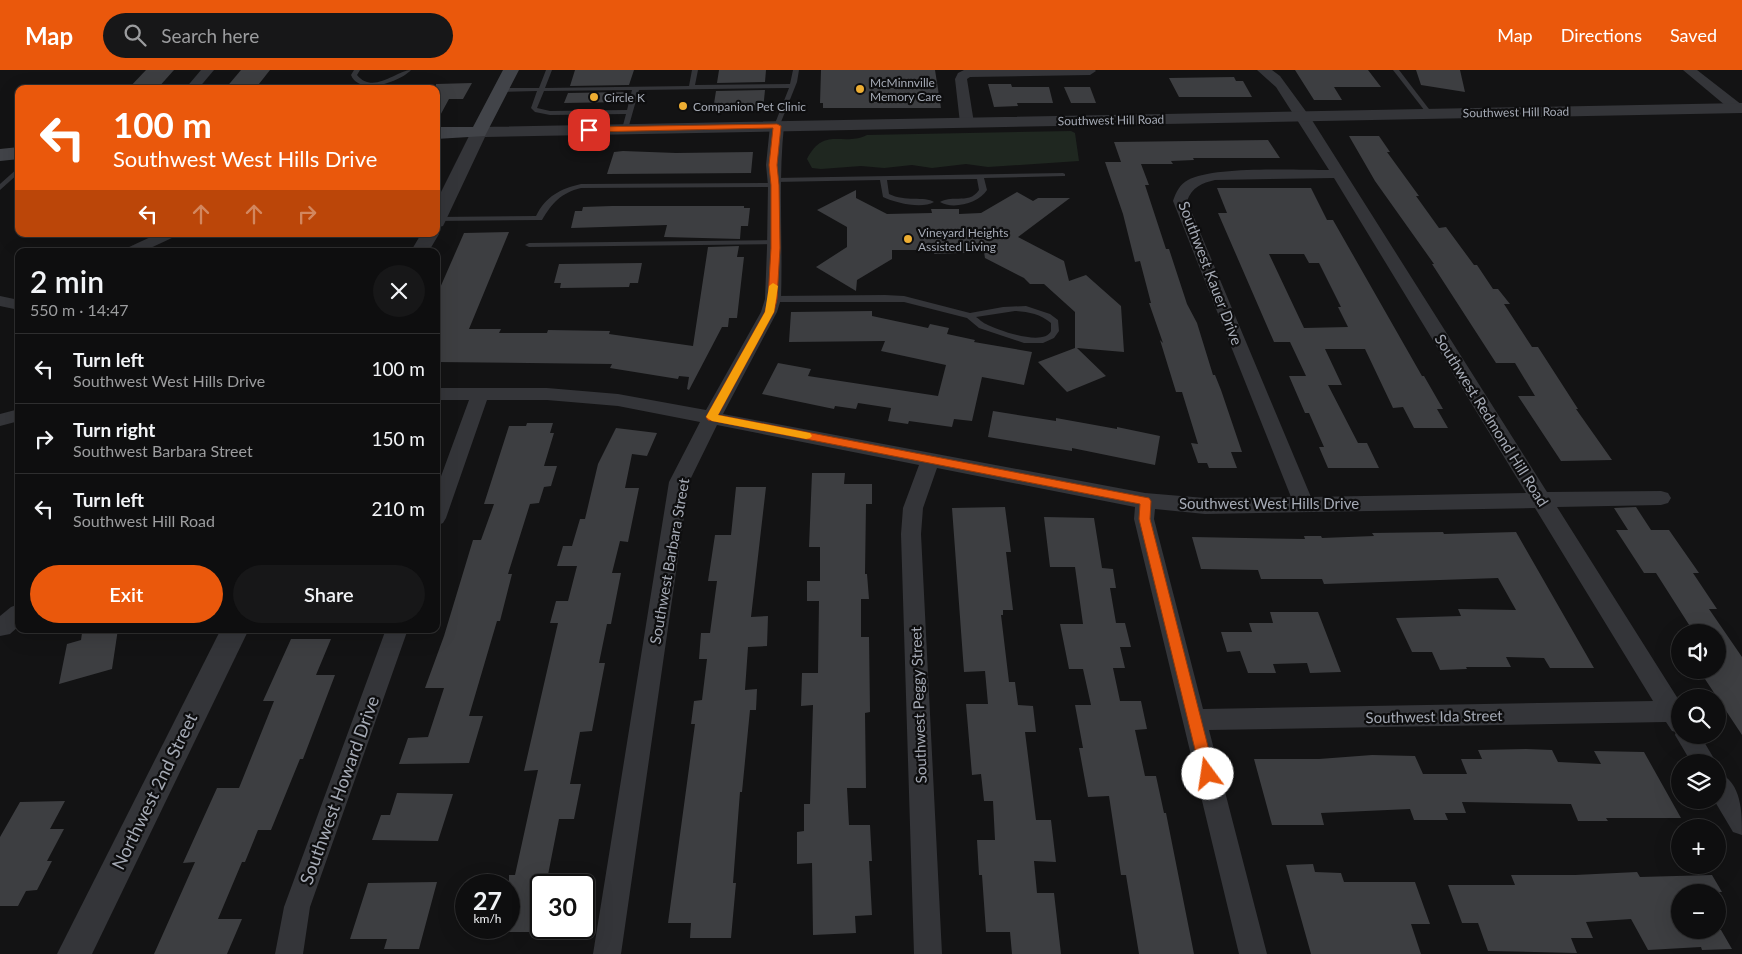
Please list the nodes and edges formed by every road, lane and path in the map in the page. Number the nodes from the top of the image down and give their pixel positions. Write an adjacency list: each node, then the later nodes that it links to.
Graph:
1 (208, 70): 13 (street)
2 (357, 70): 3 (lane)
3 (408, 70)
4 (511, 70): 18 (main road)
5 (549, 70): 17 (lane)
6 (695, 70): 15 (lane)
7 (796, 70): 14 (lane)
8 (1266, 70): 22 (street, Southwest Redmond Hill Road)
9 (1396, 70): 21 (lane)
10 (1689, 70): 19 (street)
11 (1074, 71): 12 (street); 23 (street)
12 (1090, 71)
13 (195, 85)
14 (792, 86): 15 (lane); 24 (lane)
15 (692, 87): 16 (lane)
16 (636, 88): 17 (lane); 20 (lane)
17 (542, 89): 18 (lane); 20 (lane)
18 (502, 90): 27 (main road)
19 (1739, 108): 21 (street, Southwest Hill Road)
20 (630, 112): 25 (lane)
21 (1430, 114): 22 (street, Southwest Hill Road)
22 (1303, 116): 23 (street, Southwest Hill Road); 35 (street, Southwest Redmond Hill Road)
23 (967, 123): 24 (street, Southwest Hill Road)
24 (777, 126): 25 (street, Southwest Hill Road); 39 (street, Southwest Barbara Street)
25 (625, 129): 26 (street, Southwest Hill Road)
26 (535, 131): 27 (street, Southwest Hill Road); 33 (street)
27 (479, 132): 28 (main road); 33 (street)
28 (440, 134)
29 (0, 148): 30 (main road)
30 (15, 150)
31 (15, 152): 32 (main road)
32 (0, 155)
33 (466, 160): 43 (street)
34 (15, 173): 40 (lane)
35 (1339, 174): 62 (street, Southwest Redmond Hill Road); 64 (street, Southwest Kauer Drive)
36 (1063, 175): 37 (lane)
37 (980, 177): 38 (lane); 42 (lane)
38 (883, 178): 39 (lane); 41 (lane)
39 (775, 183): 44 (lane); 47 (street, Southwest Barbara Street)
40 (0, 188)
41 (930, 202)
42 (944, 202)
43 (440, 215)
44 (440, 225)
45 (162, 237): 49 (street)
46 (428, 237): 50 (street)
47 (775, 242): 48 (lane); 51 (street, Southwest Barbara Street)
48 (529, 245)
49 (139, 248)
50 (422, 248)
51 (773, 299): 54 (lane); 58 (street, Southwest Barbara Street)
52 (0, 301): 53 (street)
53 (15, 304)
54 (970, 316): 54 (lane)
55 (440, 394): 56 (street, Southwest West Hills Drive)
56 (481, 394): 58 (street, Southwest West Hills Drive); 65 (street)
57 (15, 416): 59 (street)
58 (712, 417): 60 (street, Southwest West Hills Drive); 77 (street, Southwest Barbara Street)
59 (0, 420)
60 (930, 460): 63 (street, Southwest West Hills Drive); 78 (street, Southwest Peggy Street)
61 (1661, 498): 62 (street, Southwest West Hills Drive)
62 (1542, 500): 64 (street, Southwest West Hills Drive); 70 (street, Southwest Redmond Hill Road)
63 (1145, 501): 64 (street, Southwest West Hills Drive); 72 (street)
64 (1304, 504)
65 (440, 507)
66 (15, 616): 67 (street)
67 (2, 627)
68 (233, 633): 75 (street, Northwest 2nd Street)
69 (396, 633): 76 (street, Southwest Howard Drive)
70 (1671, 710)
71 (1671, 718): 72 (street, Southwest Ida Street)
72 (1195, 720): 79 (street)
73 (1726, 797): 74 (street)
74 (1742, 823)
75 (74, 954)
76 (288, 954)
77 (607, 954)
78 (928, 954)
79 (1253, 954)

